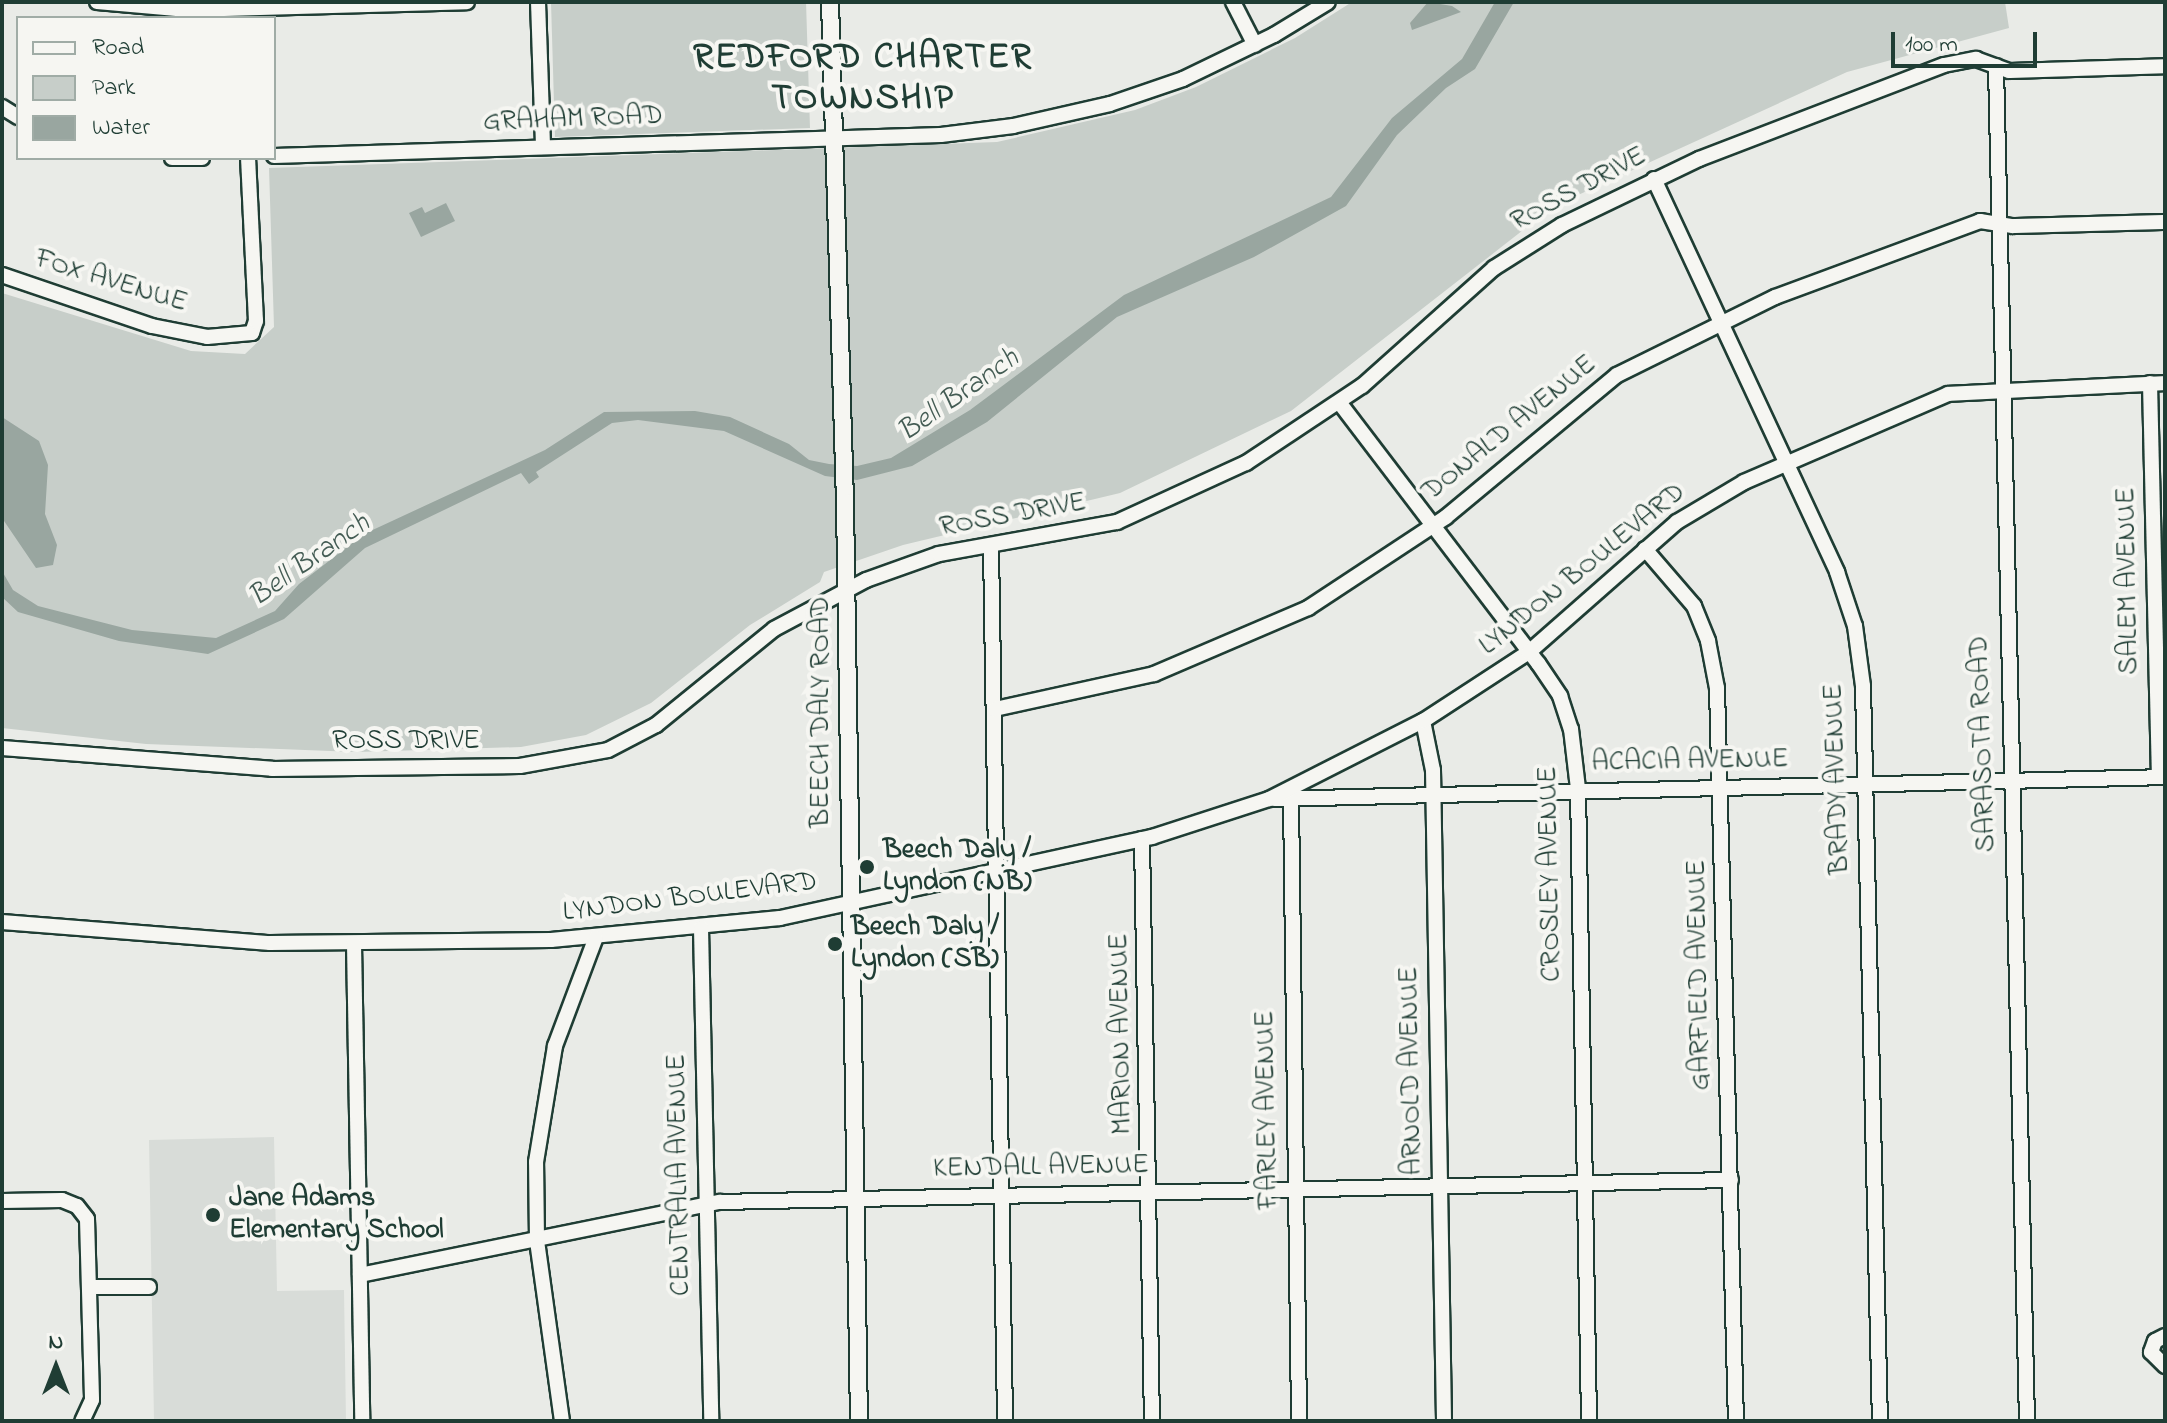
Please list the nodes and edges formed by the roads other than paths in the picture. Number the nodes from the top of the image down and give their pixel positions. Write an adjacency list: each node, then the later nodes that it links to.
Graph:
1 (97, 2): 7 (street)
2 (467, 2): 7 (street)
3 (538, 2): 12 (street)
4 (830, 2): 11 (main road, BEECH DALY ROAD)
5 (1233, 2): 8 (street)
6 (1328, 2): 8 (street, GRAHAM ROAD)
7 (244, 10)
8 (1255, 45): 11 (street, GRAHAM ROAD)
9 (1996, 66): 10 (street); 15 (street, ROSS DRIVE); 17 (street, SARASOTA ROAD)
10 (2165, 66)
11 (834, 138): 12 (street, GRAHAM ROAD); 27 (main road, BEECH DALY ROAD)
12 (543, 147): 13 (street, GRAHAM ROAD)
13 (276, 156)
14 (248, 160): 18 (street, FOX AVENUE)
15 (1654, 179): 19 (street, BRADY AVENUE); 22 (street, ROSS DRIVE)
16 (2165, 222): 17 (street, DONALD AVENUE)
17 (1999, 223): 19 (street, DONALD AVENUE); 21 (street, SARASOTA ROAD)
18 (2, 275)
19 (1720, 323): 23 (street, BRADY AVENUE); 24 (street, DONALD AVENUE)
20 (2157, 383): 21 (street, LYNDON BOULEVARD); 32 (street, SALEM AVENUE)
21 (2003, 388): 23 (street, LYNDON BOULEVARD); 33 (street, SARASOTA ROAD)
22 (1339, 402): 24 (street, CROSLEY AVENUE); 25 (street, ROSS DRIVE)
23 (1787, 463): 26 (street, LYNDON BOULEVARD); 34 (street, BRADY AVENUE)
24 (1432, 527): 28 (street, CROSLEY AVENUE); 29 (street, DONALD AVENUE)
25 (991, 547): 27 (street, ROSS DRIVE); 29 (street)
26 (1645, 549): 28 (street, LYNDON BOULEVARD); 35 (street, GARFIELD AVENUE)
27 (847, 595): 31 (street, ROSS DRIVE); 42 (main road, BEECH DALY ROAD)
28 (1529, 652): 30 (street, LYNDON BOULEVARD); 36 (street, CROSLEY AVENUE)
29 (995, 709): 41 (street)
30 (1423, 721): 37 (street, ARNOLD AVENUE); 39 (street, LYNDON BOULEVARD)
31 (2, 748)
32 (2162, 777): 33 (street, ACACIA AVENUE)
33 (2010, 782): 34 (street, ACACIA AVENUE); 74 (street, SARASOTA ROAD)
34 (1865, 784): 35 (street, ACACIA AVENUE); 73 (street, BRADY AVENUE)
35 (1722, 787): 36 (street, ACACIA AVENUE); 47 (street, GARFIELD AVENUE)
36 (1578, 789): 37 (street, ACACIA AVENUE); 48 (street, CROSLEY AVENUE)
37 (1433, 794): 38 (street, ACACIA AVENUE); 49 (street, ARNOLD AVENUE)
38 (1291, 798): 39 (street, ACACIA AVENUE); 50 (street, FARLEY AVENUE)
39 (1269, 799): 40 (street, LYNDON BOULEVARD)
40 (1142, 839): 41 (street, LYNDON BOULEVARD); 51 (street, MARION AVENUE)
41 (997, 872): 42 (street, LYNDON BOULEVARD); 52 (street)
42 (850, 903): 44 (street, LYNDON BOULEVARD); 53 (main road, BEECH DALY ROAD)
43 (2, 922): 46 (street, LYNDON BOULEVARD)
44 (701, 928): 45 (street, LYNDON BOULEVARD); 55 (street, CENTRALIA AVENUE)
45 (596, 937): 46 (street, LYNDON BOULEVARD); 56 (street)
46 (354, 944): 57 (street)
47 (1731, 1180): 48 (street, KENDALL AVENUE); 72 (street, GARFIELD AVENUE)
48 (1585, 1183): 49 (street, KENDALL AVENUE); 71 (street, CROSLEY AVENUE)
49 (1439, 1187): 50 (street, KENDALL AVENUE); 70 (street, ARNOLD AVENUE)
50 (1295, 1188): 51 (street, KENDALL AVENUE); 69 (street, FARLEY AVENUE)
51 (1150, 1192): 52 (street, KENDALL AVENUE); 68 (street, MARION AVENUE)
52 (1003, 1194): 53 (street, KENDALL AVENUE); 67 (street)
53 (855, 1198): 55 (street, KENDALL AVENUE); 66 (main road, BEECH DALY ROAD)
54 (2, 1201): 58 (street)
55 (707, 1204): 56 (street, KENDALL AVENUE); 65 (street, CENTRALIA AVENUE)
56 (537, 1240): 57 (street, KENDALL AVENUE); 64 (street)
57 (360, 1275): 63 (street)
58 (90, 1287): 59 (street); 62 (street)
59 (149, 1287)
60 (2165, 1336): 61 (street)
61 (2165, 1366)
62 (83, 1420)
63 (362, 1421)
64 (562, 1421)
65 (711, 1421)
66 (859, 1421)
67 (1005, 1421)
68 (1152, 1421)
69 (1299, 1421)
70 (1444, 1421)
71 (1589, 1421)
72 (1736, 1421)
73 (1880, 1421)
74 (2027, 1421)

